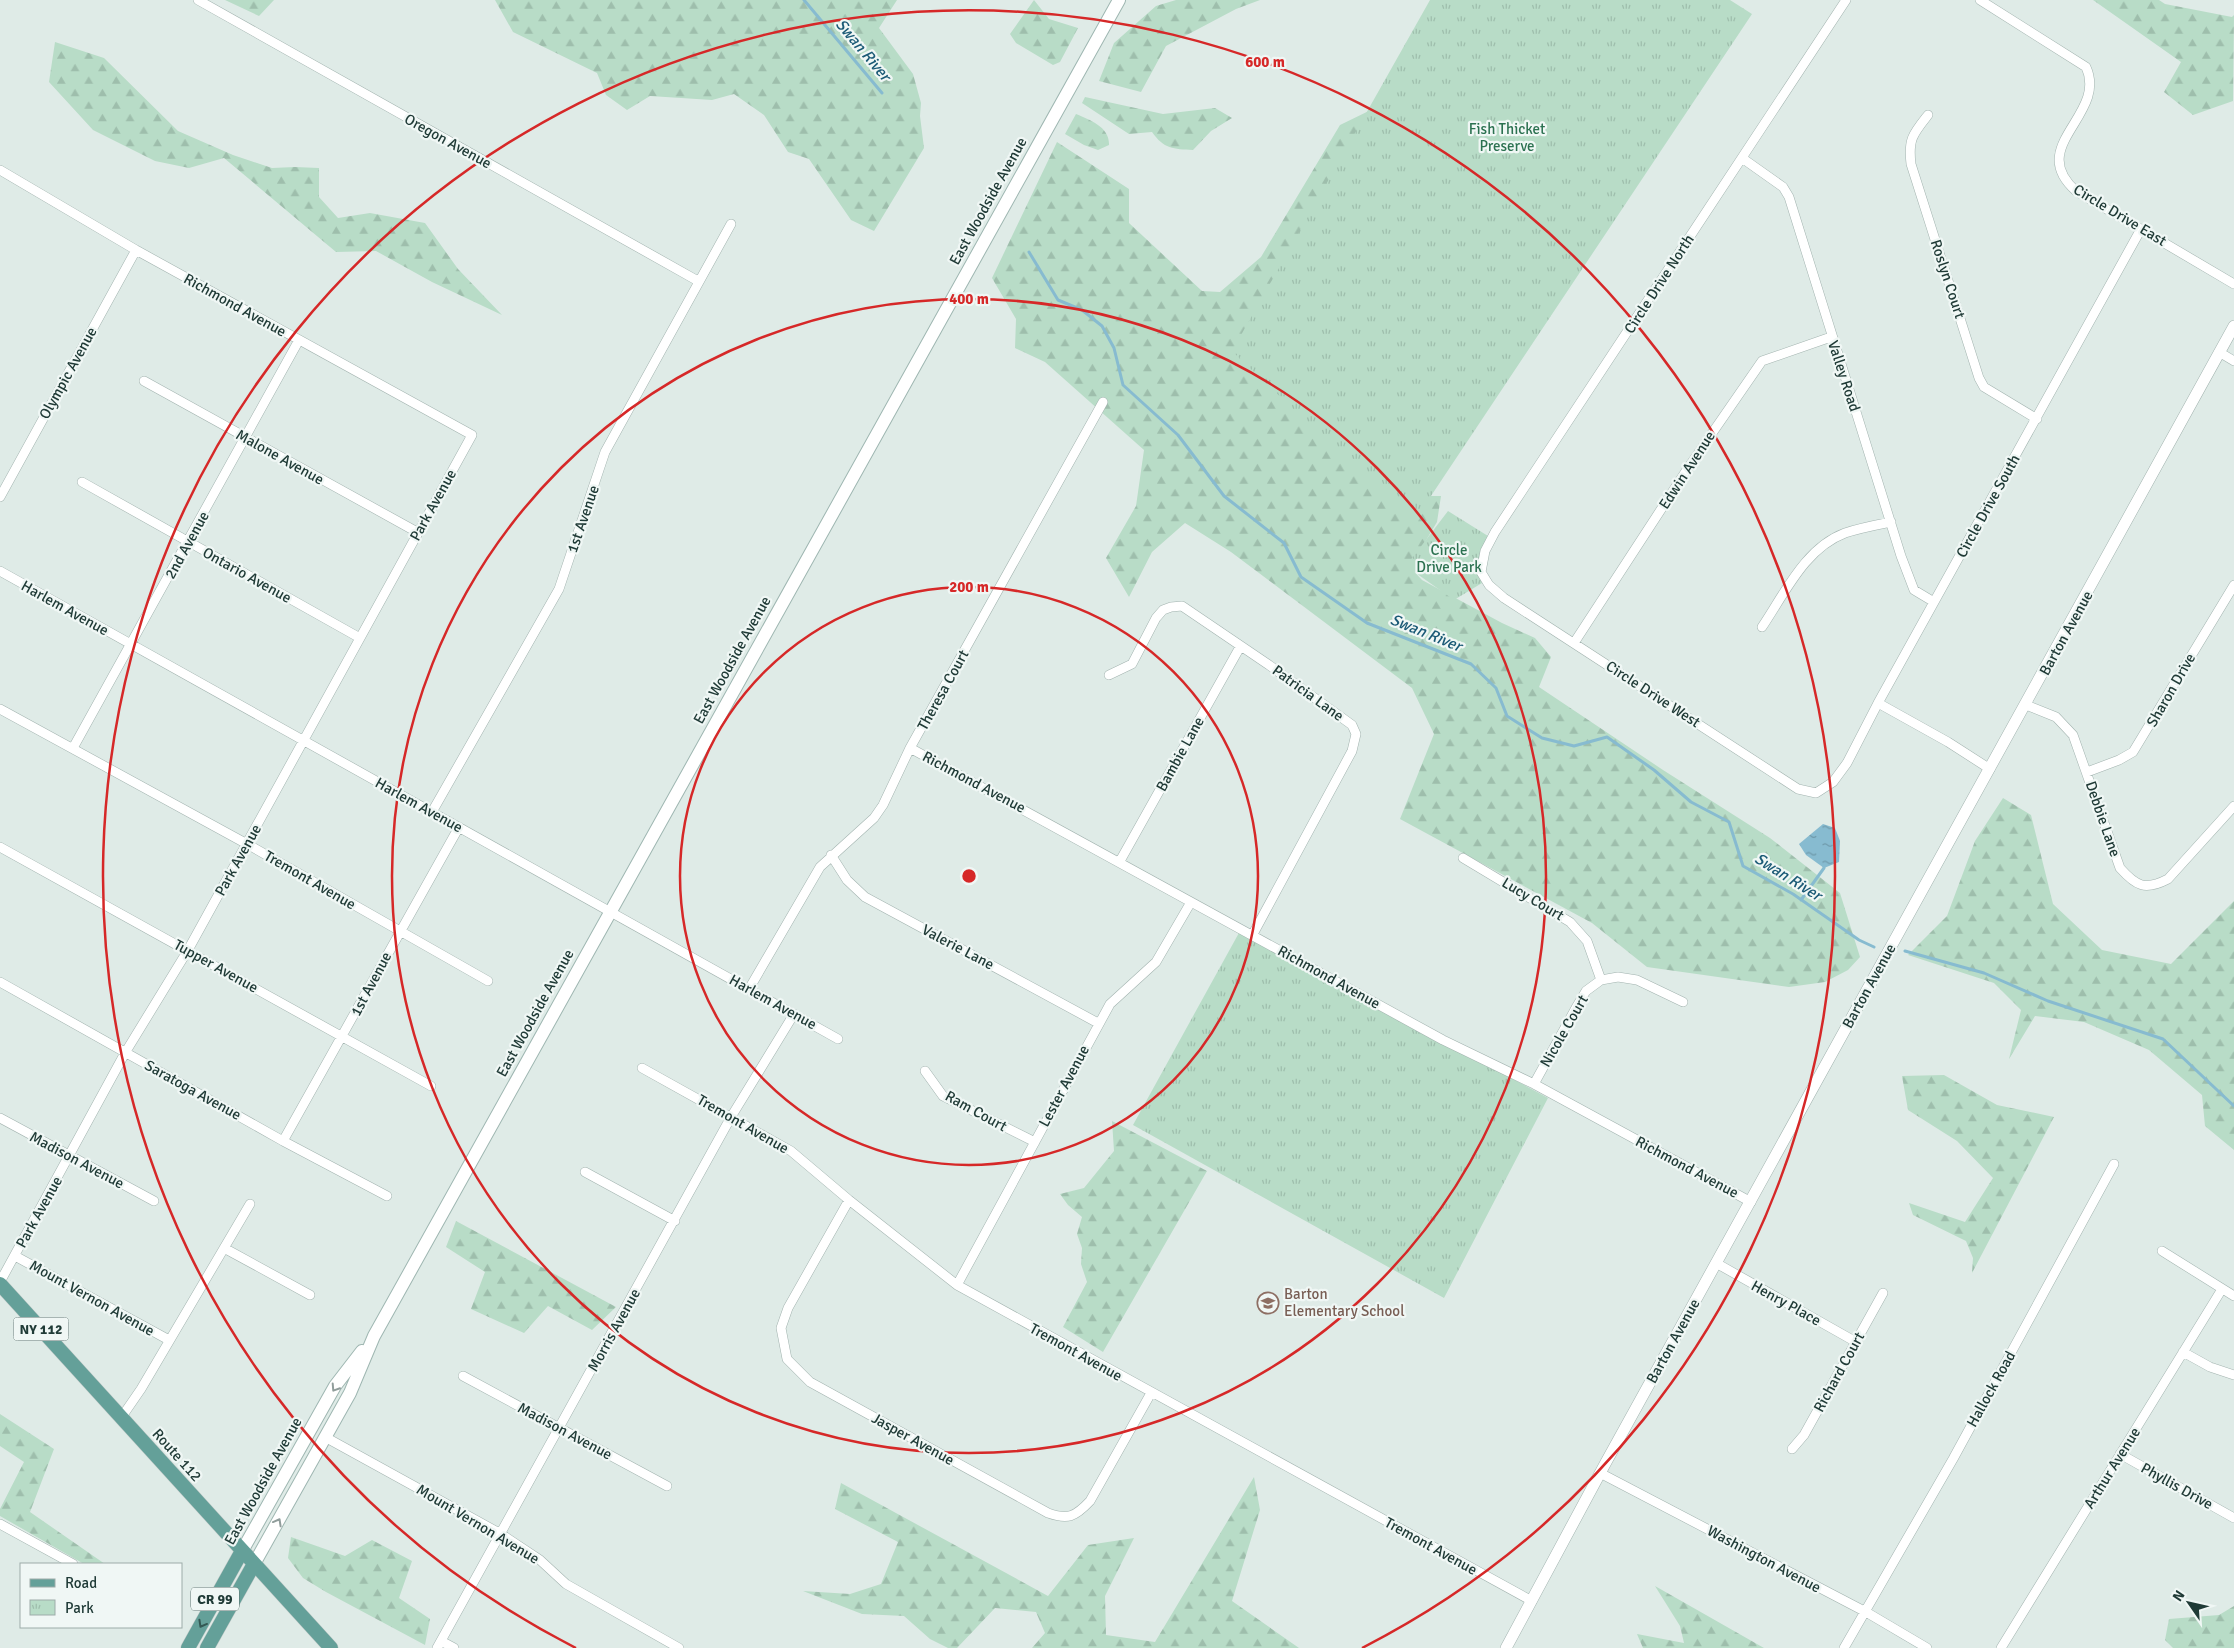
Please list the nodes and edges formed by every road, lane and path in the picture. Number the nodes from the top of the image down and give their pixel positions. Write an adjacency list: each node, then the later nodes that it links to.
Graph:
1 (198, 0): 11 (street, Oregon Avenue)
2 (1120, 0): 56 (main road, East Woodside Avenue / CR 99)
3 (1846, 0): 6 (street, Circle Drive North)
4 (1980, 0): 9 (street, Circle Drive East)
5 (1928, 115): 20 (street, Roslyn Court)
6 (1742, 158): 14 (street, Valley Road); 29 (street, Circle Drive North)
7 (0, 170): 10 (street, Richmond Avenue)
8 (731, 224): 11 (street, 1st Avenue)
9 (2141, 229): 12 (street, Circle Drive East); 20 (street, Circle Drive South)
10 (136, 250): 15 (street, Richmond Avenue); 24 (street, Olympic Avenue)
11 (698, 281): 48 (street, 1st Avenue)
12 (2234, 284)
13 (2234, 326): 16 (street, Barton Avenue)
14 (1831, 337): 25 (street, Valley Road); 34 (street, Edwin Avenue)
15 (299, 340): 21 (street, Richmond Avenue); 22 (street, 2nd Avenue)
16 (2219, 352): 17 (street); 39 (street, Barton Avenue)
17 (2234, 361)
18 (144, 380): 22 (street, Malone Avenue)
19 (1104, 402): 43 (street, Theresa Court)
20 (2037, 419): 31 (street, Circle Drive South)
21 (472, 435): 26 (street, Park Avenue)
22 (246, 438): 26 (street, Malone Avenue); 27 (street, 2nd Avenue)
23 (82, 482): 27 (street, Ontario Avenue)
24 (0, 497)
25 (1890, 522): 31 (street, Valley Road); 32 (street)
26 (417, 532): 33 (street, Park Avenue)
27 (188, 542): 33 (street, Ontario Avenue); 35 (street, 2nd Avenue)
28 (0, 571): 35 (street, Harlem Avenue)
29 (1481, 572): 34 (street, Circle Drive West)
30 (2234, 585): 45 (street, Sharon Drive)
31 (1934, 602): 38 (street, Circle Drive South)
32 (1762, 627)
33 (360, 638): 41 (street, Park Avenue)
34 (1574, 643): 46 (street, Circle Drive West)
35 (131, 645): 41 (street, Harlem Avenue); 42 (street, 2nd Avenue)
36 (1240, 647): 37 (street, Patricia Lane); 54 (street, Bambie Lane); 58 (street, Patricia Lane)
37 (1109, 675)
38 (1878, 703): 44 (street); 46 (street, Circle Drive South)
39 (2026, 705): 44 (street, Barton Avenue); 45 (street, Debbie Lane)
40 (0, 709): 42 (street, Tremont Avenue)
41 (304, 742): 48 (street, Harlem Avenue); 50 (street, Park Avenue)
42 (73, 748): 50 (street, Tremont Avenue)
43 (910, 748): 52 (street, Theresa Court); 54 (street, Richmond Avenue)
44 (1990, 769): 84 (street, Barton Avenue)
45 (2087, 772): 47 (street, Debbie Lane)
46 (1833, 782)
47 (2234, 806)
48 (432, 812): 49 (street, Harlem Avenue)
49 (459, 827): 56 (street, Harlem Avenue); 57 (street, 1st Avenue)
50 (247, 844): 57 (street, Tremont Avenue); 59 (street, Park Avenue)
51 (0, 847): 59 (street, Tupper Avenue)
52 (832, 855): 63 (street, Theresa Court); 66 (street, Valerie Lane)
53 (1463, 858): 60 (street, Lucy Court)
54 (1120, 862): 55 (street, Richmond Avenue)
55 (1191, 902): 58 (street, Richmond Avenue); 66 (street, Lester Avenue)
56 (610, 912): 63 (street, Harlem Avenue); 97 (main road, East Woodside Avenue / CR 99)
57 (400, 931): 61 (street, Tremont Avenue); 67 (street, 1st Avenue)
58 (1252, 934): 72 (street, Richmond Avenue)
59 (188, 950): 67 (street, Tupper Avenue); 69 (street, Park Avenue)
60 (1601, 980): 64 (street); 72 (street, Nicole Court)
61 (488, 981)
62 (0, 982): 69 (street, Saratoga Avenue)
63 (749, 989): 65 (street, Harlem Avenue)
64 (1683, 1002)
65 (794, 1014): 68 (street, Harlem Avenue); 74 (street, Morris Avenue)
66 (1098, 1023): 77 (street, Lester Avenue)
67 (342, 1037): 73 (street, Tupper Avenue); 76 (street, 1st Avenue)
68 (838, 1039)
69 (125, 1053): 76 (street, Saratoga Avenue); 78 (street, Park Avenue)
70 (642, 1068): 74 (street, Tremont Avenue)
71 (925, 1071): 77 (street, Ram Court)
72 (1534, 1084): 84 (street, Richmond Avenue)
73 (432, 1086)
74 (731, 1116): 82 (street, Tremont Avenue); 86 (street, Morris Avenue)
75 (0, 1118): 78 (street, Madison Avenue)
76 (283, 1141): 81 (street, Saratoga Avenue)
77 (1035, 1142): 92 (street, Lester Avenue)
78 (69, 1156): 83 (street, Madison Avenue); 89 (street, Park Avenue)
79 (2114, 1164): 118 (street, Hallock Road)
80 (585, 1172): 86 (street)
81 (387, 1196)
82 (849, 1200): 92 (street, Tremont Avenue); 103 (street, Jasper Avenue)
83 (154, 1201)
84 (1751, 1202): 90 (street, Barton Avenue)
85 (250, 1204): 87 (street)
86 (675, 1220): 105 (street, Morris Avenue)
87 (224, 1248): 95 (street); 98 (street)
88 (2162, 1251): 93 (street)
89 (15, 1256): 91 (street, Park Avenue); 98 (street, Mount Vernon Avenue)
90 (1716, 1263): 99 (street, Henry Place); 109 (street, Barton Avenue)
91 (0, 1283): 104 (main road, Route 112 / NY 112)
92 (956, 1285): 103 (street, Tremont Avenue)
93 (2222, 1289): 96 (street); 100 (street, Arthur Avenue)
94 (1883, 1293): 99 (street, Richard Court)
95 (310, 1295)
96 (2234, 1296)
97 (374, 1336): 106 (main road, East Woodside Avenue / CR 99); 114 (main road, East Woodside Avenue / CR 99, one-way to 114)
98 (169, 1340): 104 (street)
99 (1856, 1342): 107 (street, Richard Court)
100 (2183, 1352): 101 (street); 108 (street, Arthur Avenue)
101 (2234, 1375)
102 (463, 1376): 105 (street, Madison Avenue)
103 (1151, 1393): 117 (street, Tremont Avenue)
104 (121, 1418): 114 (main road, Route 112 / NY 112)
105 (559, 1429): 110 (street, Madison Avenue); 113 (street, Morris Avenue)
106 (325, 1436): 113 (street, Mount Vernon Avenue); 116 (main road, East Woodside Avenue / CR 99, one-way to 106)
107 (1792, 1449)
108 (2120, 1454): 111 (street, Phyllis Drive); 128 (street, Arthur Avenue)
109 (1600, 1473): 117 (street, Barton Avenue); 118 (street, Washington Avenue)
110 (667, 1486)
111 (2234, 1518)
112 (0, 1524): 115 (street)
113 (501, 1534): 119 (street, Morris Avenue); 124 (street, Mount Vernon Avenue)
114 (242, 1551): 116 (main road, Route 112 / NY 112); 120 (main road, East Woodside Avenue / CR 99, one-way to 120)
115 (71, 1563)
116 (254, 1564): 121 (main road, East Woodside Avenue / CR 99); 122 (main road, Route 112 / NY 112)
117 (1532, 1601): 125 (street, Barton Avenue)
118 (1866, 1612): 126 (street, Hallock Road); 127 (street, Washington Avenue)
119 (439, 1644): 123 (street)
120 (188, 1648)
121 (207, 1648)
122 (331, 1648)
123 (454, 1648)
124 (679, 1648)
125 (1506, 1648)
126 (1844, 1648)
127 (1927, 1648)
128 (2001, 1648)

